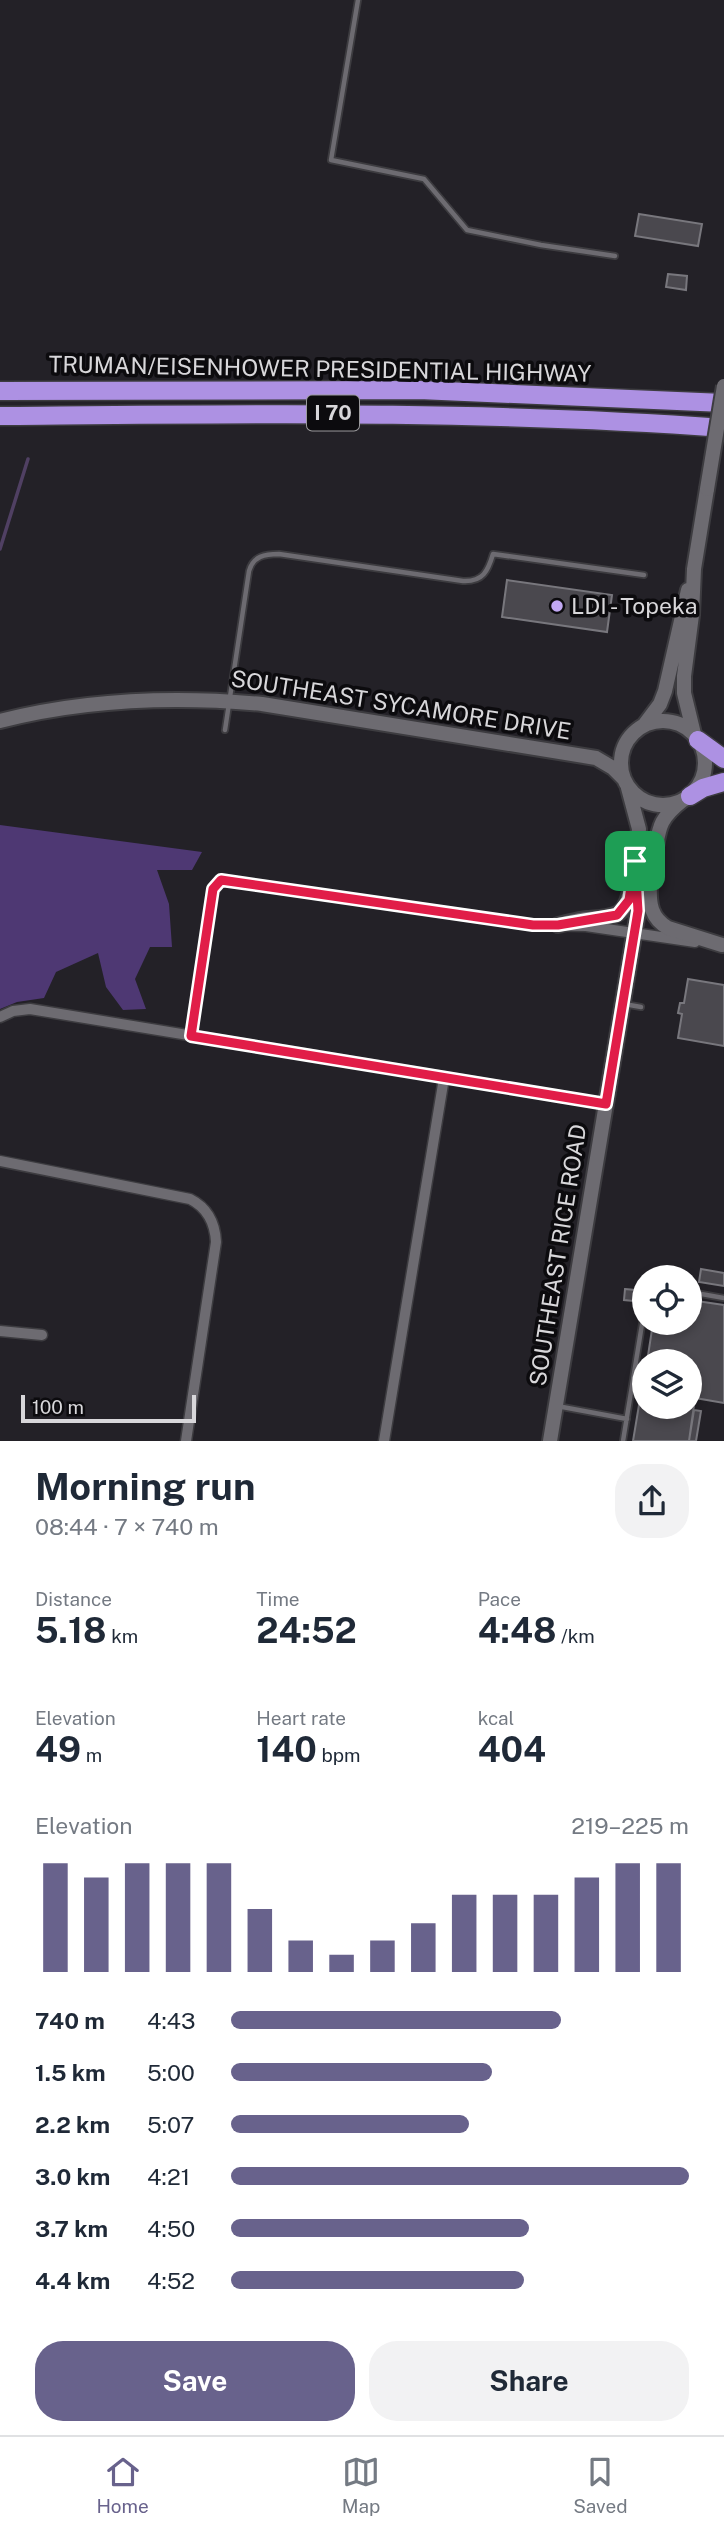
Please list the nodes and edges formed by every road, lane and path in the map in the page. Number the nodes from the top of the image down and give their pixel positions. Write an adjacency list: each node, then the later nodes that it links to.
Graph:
1 (358, 0): 2 (lane)
2 (615, 256)
3 (0, 381): 5 (highway)
4 (724, 386): 10 (street, bridge)
5 (90, 390): 6 (highway, TRUMAN/EISENHOWER PRESIDENTIAL HIGHWAY / I 70); 7 (highway, TRUMAN/EISENHOWER PRESIDENTIAL HIGHWAY / I 70)
6 (0, 391)
7 (724, 401)
8 (0, 416): 9 (highway, TRUMAN/EISENHOWER PRESIDENTIAL HIGHWAY / I 70)
9 (724, 430)
10 (694, 569): 14 (street); 16 (street)
11 (644, 575): 12 (lane)
12 (230, 701): 13 (street, SOUTHEAST SYCAMORE DRIVE); 15 (lane); 18 (street, SOUTHEAST SYCAMORE DRIVE)
13 (0, 721)
14 (646, 724): 16 (street); 18 (street)
15 (225, 730)
16 (696, 737): 17 (highway); 20 (street)
17 (724, 759)
18 (625, 782): 20 (street); 21 (street, SOUTHEAST RICE ROAD)
19 (724, 782): 20 (highway)
20 (686, 798): 22 (street, SOUTHEAST RICE ROAD)
21 (635, 861): 23 (street, SOUTHEAST RICE ROAD); 24 (street)
22 (653, 863): 23 (street, SOUTHEAST RICE ROAD); 26 (street)
23 (638, 911): 25 (street, SOUTHEAST RICE ROAD)
24 (558, 925): 25 (street); 30 (street)
25 (634, 933): 26 (street); 27 (street, SOUTHEAST RICE ROAD)
26 (723, 946)
27 (622, 1004): 28 (lane); 32 (street, SOUTHEAST RICE ROAD)
28 (641, 1007)
29 (1, 1016): 30 (street)
30 (191, 1036): 31 (street)
31 (444, 1078): 32 (street); 42 (street)
32 (606, 1104): 39 (street, SOUTHEAST RICE ROAD)
33 (0, 1161): 41 (street)
34 (702, 1294): 35 (lane)
35 (724, 1298)
36 (0, 1331): 37 (street)
37 (42, 1335)
38 (640, 1335): 40 (lane)
39 (556, 1406): 40 (lane); 43 (street, SOUTHEAST RICE ROAD)
40 (627, 1419): 44 (lane)
41 (186, 1441)
42 (384, 1441)
43 (550, 1441)
44 (623, 1441)

